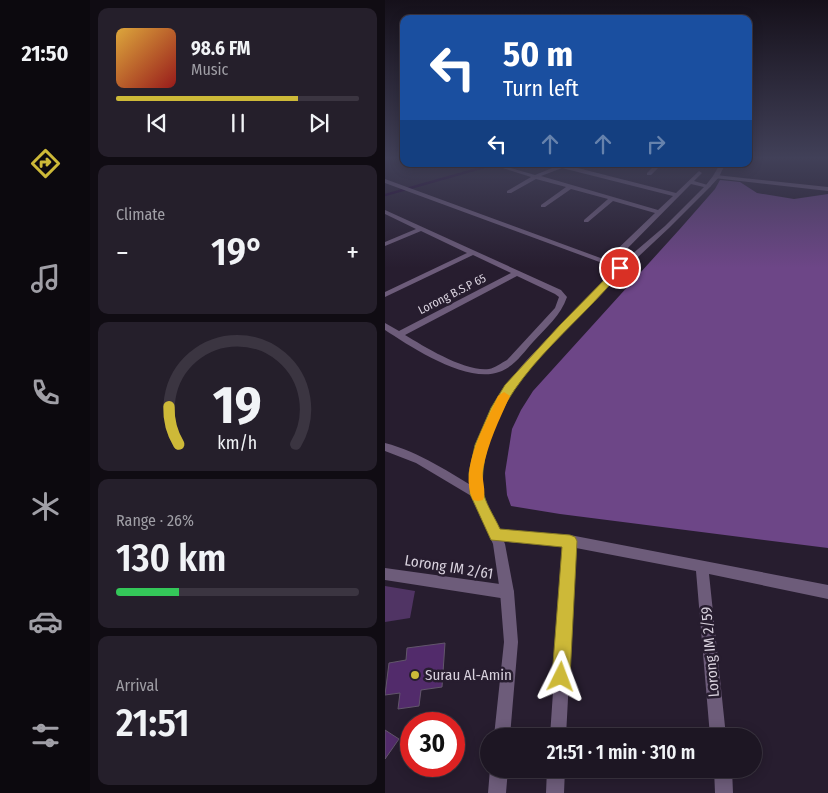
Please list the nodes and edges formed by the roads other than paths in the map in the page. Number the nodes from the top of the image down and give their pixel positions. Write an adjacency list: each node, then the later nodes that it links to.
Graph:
1 (421, 194): 10 (street)
2 (560, 194): 8 (street)
3 (595, 194): 7 (street)
4 (673, 194): 6 (street)
5 (700, 194): 20 (street)
6 (677, 195): 10 (street)
7 (612, 199): 10 (street); 11 (street)
8 (543, 206)
9 (385, 212): 12 (street)
10 (658, 212)
11 (586, 221)
12 (421, 229): 13 (street); 14 (street)
13 (385, 244)
14 (472, 253): 15 (street); 16 (street)
15 (517, 273): 18 (street, Lorong B.S.P 65); 18 (street)
16 (385, 295)
17 (385, 326): 18 (street)
18 (398, 335)
19 (388, 447): 20 (street)
20 (477, 494): 21 (street)
21 (496, 535): 22 (street); 25 (street)
22 (570, 541): 23 (street); 28 (street)
23 (702, 567): 26 (street); 29 (street, Lorong IM 2/59)
24 (385, 574): 25 (street, Lorong IM 2/61)
25 (507, 592): 27 (street)
26 (828, 592)
27 (503, 728)
28 (558, 728)
29 (717, 728)
30 (498, 778): 33 (street)
31 (556, 778): 34 (street)
32 (723, 778): 35 (street)
33 (497, 793)
34 (555, 793)
35 (724, 793)

